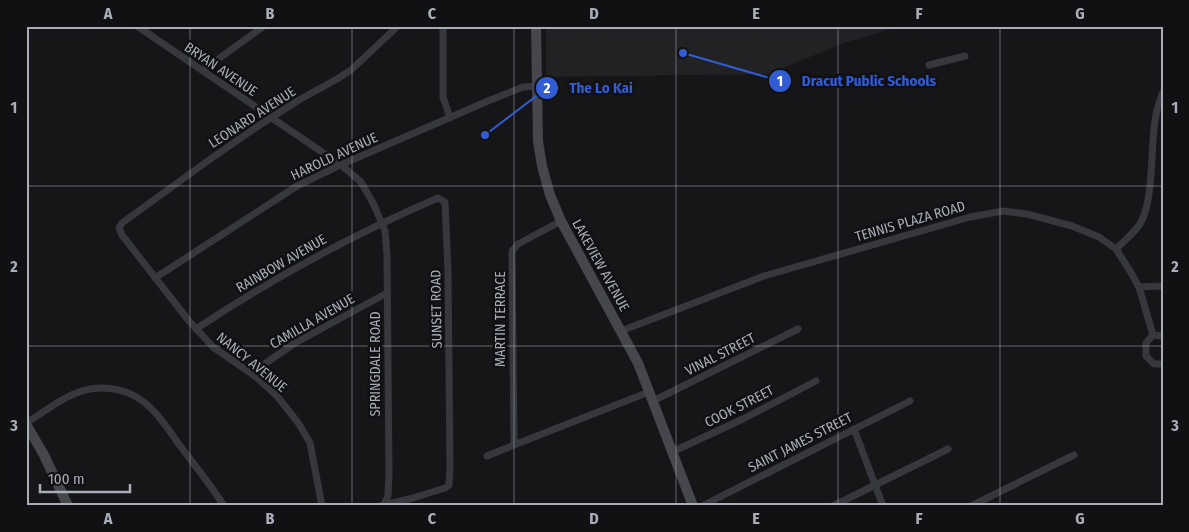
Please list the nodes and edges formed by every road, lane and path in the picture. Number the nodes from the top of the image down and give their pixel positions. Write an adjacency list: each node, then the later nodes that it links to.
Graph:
1 (136, 26): 8 (street, BRYAN AVENUE)
2 (264, 26): 8 (street)
3 (398, 26): 11 (street, LEONARD AVENUE)
4 (443, 26): 12 (street)
5 (536, 26): 9 (main road, LAKEVIEW AVENUE)
6 (965, 56): 7 (street)
7 (928, 65)
8 (203, 70): 11 (street, BRYAN AVENUE)
9 (537, 86): 12 (street, HAROLD AVENUE); 14 (main road, LAKEVIEW AVENUE)
10 (1163, 92): 17 (street)
11 (272, 118): 13 (street, BRYAN AVENUE); 16 (street, LEONARD AVENUE)
12 (450, 118): 13 (street, HAROLD AVENUE)
13 (341, 164): 15 (street, SPRINGDALE ROAD); 18 (street, HAROLD AVENUE)
14 (562, 221): 24 (main road, LAKEVIEW AVENUE); 34 (street, MARTIN TERRACE)
15 (382, 223): 21 (street, SPRINGDALE ROAD); 23 (street, RAINBOW AVENUE); 40 (street, SUNSET ROAD)
16 (119, 228): 18 (street, NANCY AVENUE)
17 (1116, 249): 20 (street, TENNIS PLAZA ROAD); 24 (street, TENNIS PLAZA ROAD)
18 (155, 278): 23 (street, NANCY AVENUE)
19 (1163, 286): 20 (street)
20 (1139, 287): 25 (street, TENNIS PLAZA ROAD)
21 (387, 293): 28 (street, CAMILLA AVENUE); 40 (street, SPRINGDALE ROAD)
22 (798, 328): 30 (street, VINAL STREET)
23 (196, 329): 28 (street, NANCY AVENUE)
24 (621, 330): 30 (main road, LAKEVIEW AVENUE)
25 (1153, 334): 26 (street); 27 (street)
26 (1163, 336)
27 (1163, 364)
28 (254, 376): 43 (street, NANCY AVENUE)
29 (816, 381): 36 (street, COOK STREET)
30 (651, 397): 34 (street); 36 (main road, LAKEVIEW AVENUE)
31 (910, 401): 33 (street, SAINT JAMES STREET)
32 (26, 424): 41 (main road); 42 (street)
33 (854, 429): 39 (street); 45 (street, SAINT JAMES STREET)
34 (514, 445): 38 (street)
35 (948, 449): 39 (street)
36 (672, 452): 44 (main road, LAKEVIEW AVENUE)
37 (1074, 455): 48 (street)
38 (486, 456)
39 (875, 485): 46 (street); 47 (street)
40 (382, 505)
41 (68, 506)
42 (224, 506)
43 (322, 506)
44 (693, 506)
45 (702, 506)
46 (833, 506)
47 (883, 506)
48 (971, 506)

